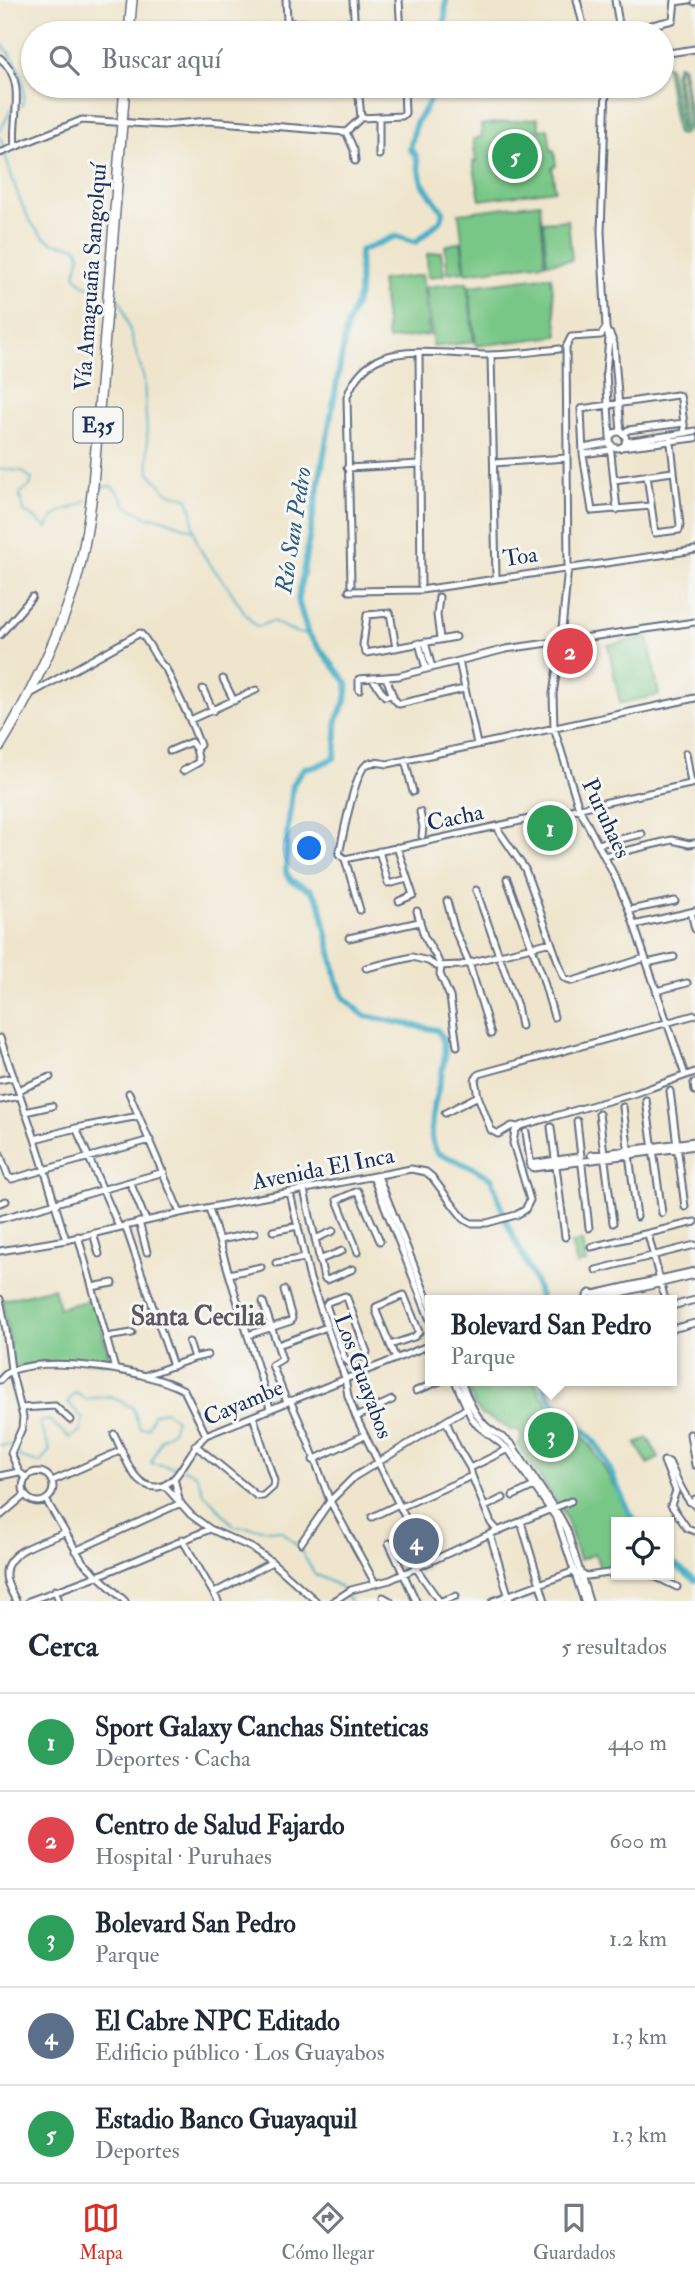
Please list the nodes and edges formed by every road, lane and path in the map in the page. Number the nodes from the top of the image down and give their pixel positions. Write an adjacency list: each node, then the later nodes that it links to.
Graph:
1 (132, 0): 9 (highway)
2 (286, 0): 10 (street)
3 (353, 0): 11 (street)
4 (399, 0): 12 (street)
5 (577, 0): 13 (street)
6 (615, 0): 14 (street)
7 (689, 0): 8 (street)
8 (675, 1): 15 (street)
9 (130, 21)
10 (288, 21)
11 (354, 21)
12 (400, 21)
13 (582, 21)
14 (618, 21)
15 (669, 21)
16 (695, 49): 17 (street)
17 (674, 52)
18 (0, 58): 27 (street)
19 (124, 98): 25 (highway, Vía Amaguaña Sangolquí / E35)
20 (359, 98): 24 (street)
21 (404, 98): 23 (street)
22 (606, 98): 31 (street)
23 (379, 117): 24 (street); 29 (street)
24 (360, 118): 26 (street)
25 (122, 123): 26 (street); 27 (street); 80 (highway, Vía Amaguaña Sangolquí / E35)
26 (346, 132): 30 (street)
27 (14, 148): 28 (street)
28 (0, 153)
29 (379, 155)
30 (355, 160)
31 (606, 328): 35 (street); 36 (street); 48 (street, Puruhaes)
32 (559, 349): 34 (street)
33 (419, 353): 34 (street); 50 (street); 51 (street)
34 (491, 355): 49 (street)
35 (606, 372): 36 (street); 38 (street)
36 (617, 373): 37 (street)
37 (620, 403): 38 (street); 39 (street); 42 (street)
38 (607, 404): 46 (street); 47 (street)
39 (684, 423): 40 (street); 41 (street)
40 (654, 427): 42 (street); 44 (street)
41 (685, 433): 43 (street); 45 (street)
42 (622, 434): 46 (street); 46 (street)
43 (695, 435): 45 (street)
44 (656, 437): 45 (street); 46 (street)
45 (670, 439): 46 (street); 52 (street)
46 (615, 444): 47 (street); 54 (street)
47 (583, 451): 56 (street)
48 (567, 458): 49 (street); 58 (street, Puruhaes)
49 (494, 463): 59 (street)
50 (420, 464): 51 (street); 60 (street)
51 (347, 468): 59 (street, Toa)
52 (673, 472): 53 (street); 55 (street)
53 (647, 475): 54 (street); 55 (street)
54 (614, 480): 56 (street)
55 (651, 506): 56 (street)
56 (617, 510)
57 (695, 550): 58 (street, Toa)
58 (568, 567): 59 (street, Toa); 67 (street, Puruhaes)
59 (496, 577)
60 (421, 586)
61 (32, 597): 64 (street)
62 (439, 597): 66 (street)
63 (695, 622): 67 (street)
64 (0, 635)
65 (456, 637): 66 (street)
66 (440, 639): 68 (street)
67 (561, 640): 70 (street); 85 (street, Puruhaes)
68 (422, 643): 69 (street); 71 (street)
69 (396, 648): 69 (street)
70 (459, 661): 71 (street); 76 (street)
71 (429, 669): 72 (street)
72 (386, 677): 73 (street); 79 (street)
73 (372, 678): 78 (street); 79 (street)
74 (223, 679): 82 (street)
75 (203, 689): 83 (street)
76 (464, 689): 79 (street); 87 (street)
77 (256, 690): 82 (street)
78 (359, 690)
79 (393, 695)
80 (26, 697): 84 (street); 86 (highway, Vía Amaguaña Sangolquí / E35)
81 (695, 698): 85 (street)
82 (234, 701): 83 (street)
83 (213, 711): 84 (street)
84 (190, 720): 88 (street)
85 (554, 728): 87 (street); 95 (street, Puruhaes)
86 (1, 743)
87 (477, 744): 91 (street)
88 (196, 748): 89 (street); 92 (street)
89 (170, 751)
90 (686, 753): 93 (street)
91 (405, 760): 94 (street); 105 (street)
92 (183, 771)
93 (693, 783): 95 (street, Cacha)
94 (413, 792)
95 (579, 808): 97 (street, Cacha); 101 (street, Puruhaes)
96 (419, 812): 99 (street)
97 (498, 826): 99 (street, Cacha); 120 (street)
98 (642, 834): 101 (street)
99 (422, 839): 102 (street, Cacha)
100 (695, 843): 104 (street)
101 (598, 845): 104 (street, Puruhaes)
102 (397, 847): 103 (street, Cacha); 106 (street)
103 (379, 851): 105 (street, Cacha); 106 (street)
104 (604, 856): 113 (street, Puruhaes)
105 (345, 859): 112 (street)
106 (407, 879): 109 (street)
107 (508, 879): 121 (street)
108 (477, 890): 122 (street)
109 (399, 901)
110 (447, 901): 125 (street)
111 (675, 901): 113 (street)
112 (360, 910)
113 (629, 910): 117 (street, Puruhaes)
114 (416, 911): 116 (street)
115 (693, 912): 117 (street); 118 (street)
116 (419, 922): 119 (street); 126 (street)
117 (634, 925): 124 (street, Puruhaes)
118 (695, 929)
119 (349, 938)
120 (551, 942): 121 (street); 124 (street)
121 (532, 948): 122 (street); 131 (street)
122 (500, 957): 125 (street); 133 (street)
123 (674, 957): 124 (street)
124 (646, 961): 129 (street, Puruhaes)
125 (470, 963): 126 (street); 134 (street)
126 (441, 967): 127 (street); 136 (street)
127 (366, 968)
128 (687, 983): 129 (street)
129 (656, 991): 132 (street, Puruhaes)
130 (695, 1015): 132 (street)
131 (554, 1017)
132 (667, 1022): 138 (street, Puruhaes); 147 (street)
133 (521, 1026)
134 (491, 1034)
135 (0, 1038): 139 (street)
136 (457, 1046)
137 (695, 1072): 138 (street)
138 (685, 1075): 159 (street)
139 (14, 1077): 141 (street); 145 (street)
140 (50, 1077): 145 (street)
141 (0, 1080)
142 (694, 1083): 144 (street)
143 (670, 1091): 164 (street)
144 (695, 1091)
145 (19, 1093): 148 (street); 152 (street)
146 (130, 1093): 155 (street)
147 (478, 1096): 153 (street); 159 (street)
148 (0, 1100)
149 (646, 1100): 165 (street)
150 (52, 1106): 152 (street)
151 (623, 1107): 166 (street)
152 (25, 1112): 161 (street)
153 (445, 1113)
154 (599, 1114): 168 (street)
155 (139, 1116): 158 (street); 162 (street)
156 (577, 1121): 170 (street)
157 (551, 1127): 171 (street)
158 (76, 1128): 161 (street); 169 (street)
159 (518, 1128): 174 (street, Avenida El Inca)
160 (526, 1132): 171 (street)
161 (35, 1139): 172 (street)
162 (150, 1140): 169 (street); 173 (street)
163 (695, 1144): 164 (street)
164 (678, 1146): 165 (street); 182 (street)
165 (653, 1149): 166 (street); 185 (street)
166 (628, 1152): 168 (street); 186 (street)
167 (0, 1154): 172 (street)
168 (604, 1156): 170 (street); 191 (street)
169 (88, 1158): 172 (street); 177 (street)
170 (581, 1158): 171 (street); 194 (street)
171 (555, 1162): 201 (street)
172 (44, 1168): 181 (street)
173 (164, 1172): 175 (street); 184 (street)
174 (375, 1176): 176 (street, Avenida El Inca); 226 (street); 233 (street)
175 (130, 1182): 177 (street); 188 (street)
176 (342, 1183): 178 (street, Avenida El Inca); 180 (street)
177 (101, 1190): 181 (street); 192 (street)
178 (304, 1190): 179 (street, Avenida El Inca); 202 (street)
179 (290, 1193): 183 (street, Avenida El Inca); 193 (street, Los Guayabos)
180 (347, 1195): 205 (street); 211 (street)
181 (56, 1204): 187 (street); 203 (street)
182 (685, 1207)
183 (209, 1208): 184 (street, Avenida El Inca); 204 (street)
184 (180, 1213): 188 (street, Avenida El Inca)
185 (662, 1213)
186 (637, 1217)
187 (0, 1219)
188 (146, 1221): 189 (street, Avenida El Inca)
189 (139, 1222): 192 (street, Avenida El Inca); 210 (street)
190 (695, 1222): 199 (street)
191 (613, 1223)
192 (122, 1226): 197 (street, Avenida El Inca); 248 (street)
193 (298, 1226): 195 (street); 214 (street, Los Guayabos)
194 (589, 1228)
195 (272, 1231)
196 (333, 1231): 202 (street)
197 (93, 1233): 200 (street, Avenida El Inca); 212 (street)
198 (254, 1233): 204 (street)
199 (648, 1234): 207 (street); 213 (street)
200 (78, 1236): 203 (street, Avenida El Inca); 224 (street)
201 (565, 1237)
202 (315, 1239): 215 (street)
203 (66, 1240): 208 (street, Avenida El Inca)
204 (219, 1240): 221 (street)
205 (380, 1241)
206 (695, 1245): 213 (street)
207 (591, 1247)
208 (0, 1251)
209 (342, 1251): 215 (street)
210 (147, 1252)
211 (358, 1252)
212 (99, 1254)
213 (654, 1256): 219 (street); 222 (street)
214 (305, 1258): 216 (street); 237 (street, Los Guayabos)
215 (319, 1260): 218 (street)
216 (276, 1263)
217 (261, 1267): 221 (street)
218 (353, 1269)
219 (596, 1270)
220 (695, 1273): 222 (street)
221 (229, 1274): 239 (street)
222 (660, 1281): 227 (street); 228 (street)
223 (113, 1283): 224 (street)
224 (92, 1287): 240 (street)
225 (284, 1290): 236 (street)
226 (426, 1295)
227 (606, 1295)
228 (664, 1295)
229 (0, 1299): 250 (street)
230 (695, 1300): 232 (street)
231 (263, 1303): 236 (street)
232 (677, 1305)
233 (425, 1307)
234 (695, 1323): 235 (street)
235 (677, 1326)
236 (272, 1328): 239 (street); 242 (street)
237 (330, 1331): 237 (street); 242 (street); 252 (street, Los Guayabos)
238 (132, 1333): 240 (street)
239 (248, 1335): 262 (street)
240 (106, 1338): 249 (street)
241 (190, 1342): 246 (street)
242 (278, 1345): 259 (street)
243 (390, 1345): 243 (street); 247 (street)
244 (425, 1347): 247 (street, Cayambe)
245 (207, 1355): 246 (street)
246 (194, 1358): 248 (street)
247 (396, 1359): 252 (street, Cayambe)
248 (173, 1366): 251 (street)
249 (115, 1369): 250 (street); 251 (street)
250 (11, 1370): 253 (street); 261 (street)
251 (144, 1376): 269 (street)
252 (345, 1378): 259 (street, Cayambe); 264 (street, Los Guayabos)
253 (0, 1380)
254 (428, 1386): 257 (street)
255 (458, 1386): 260 (street)
256 (463, 1386): 260 (street)
257 (416, 1391)
258 (392, 1400): 264 (street)
259 (288, 1401): 262 (street, Cayambe); 274 (street)
260 (469, 1407): 266 (street); 272 (street); 296 (street)
261 (21, 1408): 265 (street); 278 (street)
262 (270, 1408): 263 (street, Cayambe)
263 (253, 1416): 269 (street, Cayambe); 271 (street)
264 (356, 1417): 270 (street, Los Guayabos)
265 (70, 1420)
266 (446, 1421): 275 (street); 277 (street)
267 (114, 1434): 273 (street)
268 (690, 1434): 276 (street)
269 (206, 1435): 271 (street, Cayambe)
270 (365, 1435): 274 (street); 275 (street, Los Guayabos)
271 (195, 1446): 280 (street, Cayambe)
272 (508, 1449): 277 (street); 285 (street)
273 (122, 1450): 283 (street); 284 (street)
274 (313, 1460): 290 (street)
275 (378, 1462): 290 (street); 294 (street, Los Guayabos)
276 (695, 1465)
277 (470, 1468): 281 (street)
278 (19, 1472): 279 (street); 282 (street)
279 (0, 1476)
280 (176, 1476): 284 (street, Cayambe); 293 (street)
281 (472, 1476): 294 (street); 295 (street)
282 (27, 1478): 283 (street); 286 (street)
283 (52, 1481): 289 (street)
284 (165, 1486): 293 (street)
285 (534, 1486): 287 (street); 296 (street)
286 (25, 1495): 289 (street); 297 (street)
287 (513, 1496)
288 (503, 1498): 295 (street)
289 (46, 1500): 303 (street)
290 (330, 1501): 306 (street); 316 (street)
291 (571, 1501): 296 (street)
292 (693, 1502): 302 (street)
293 (181, 1503): 300 (street); 308 (street)
294 (400, 1506): 298 (street); 310 (street, Los Guayabos)
295 (485, 1507): 301 (street)
296 (552, 1509): 299 (street); 313 (street)
297 (0, 1516)
298 (372, 1517)
299 (521, 1522): 301 (street); 317 (street)
300 (209, 1529): 305 (street); 309 (street)
301 (498, 1531): 304 (street)
302 (695, 1531)
303 (64, 1533): 308 (street); 326 (street)
304 (490, 1534): 310 (street); 323 (street)
305 (182, 1539): 314 (street); 320 (street)
306 (301, 1543)
307 (389, 1543): 312 (street)
308 (75, 1551): 314 (street)
309 (272, 1562): 320 (street); 331 (street)
310 (419, 1567): 312 (street); 333 (street, Los Guayabos)
311 (611, 1572): 313 (street)
312 (403, 1574): 316 (street); 325 (street)
313 (579, 1574): 317 (street); 336 (street)
314 (97, 1575): 319 (street); 329 (street)
315 (662, 1580): 318 (street)
316 (374, 1583): 324 (street)
317 (539, 1584): 323 (street); 335 (street)
318 (677, 1587)
319 (55, 1590): 327 (street); 328 (street)
320 (214, 1593): 330 (street)
321 (456, 1595): 333 (street)
322 (383, 1597): 332 (street)
323 (509, 1598): 334 (street)
324 (337, 1599)
325 (413, 1600)
326 (16, 1601)
327 (29, 1601)
328 (60, 1601)
329 (125, 1601)
330 (218, 1601)
331 (316, 1601)
332 (390, 1601)
333 (440, 1601)
334 (493, 1601)
335 (545, 1601)
336 (587, 1601)

